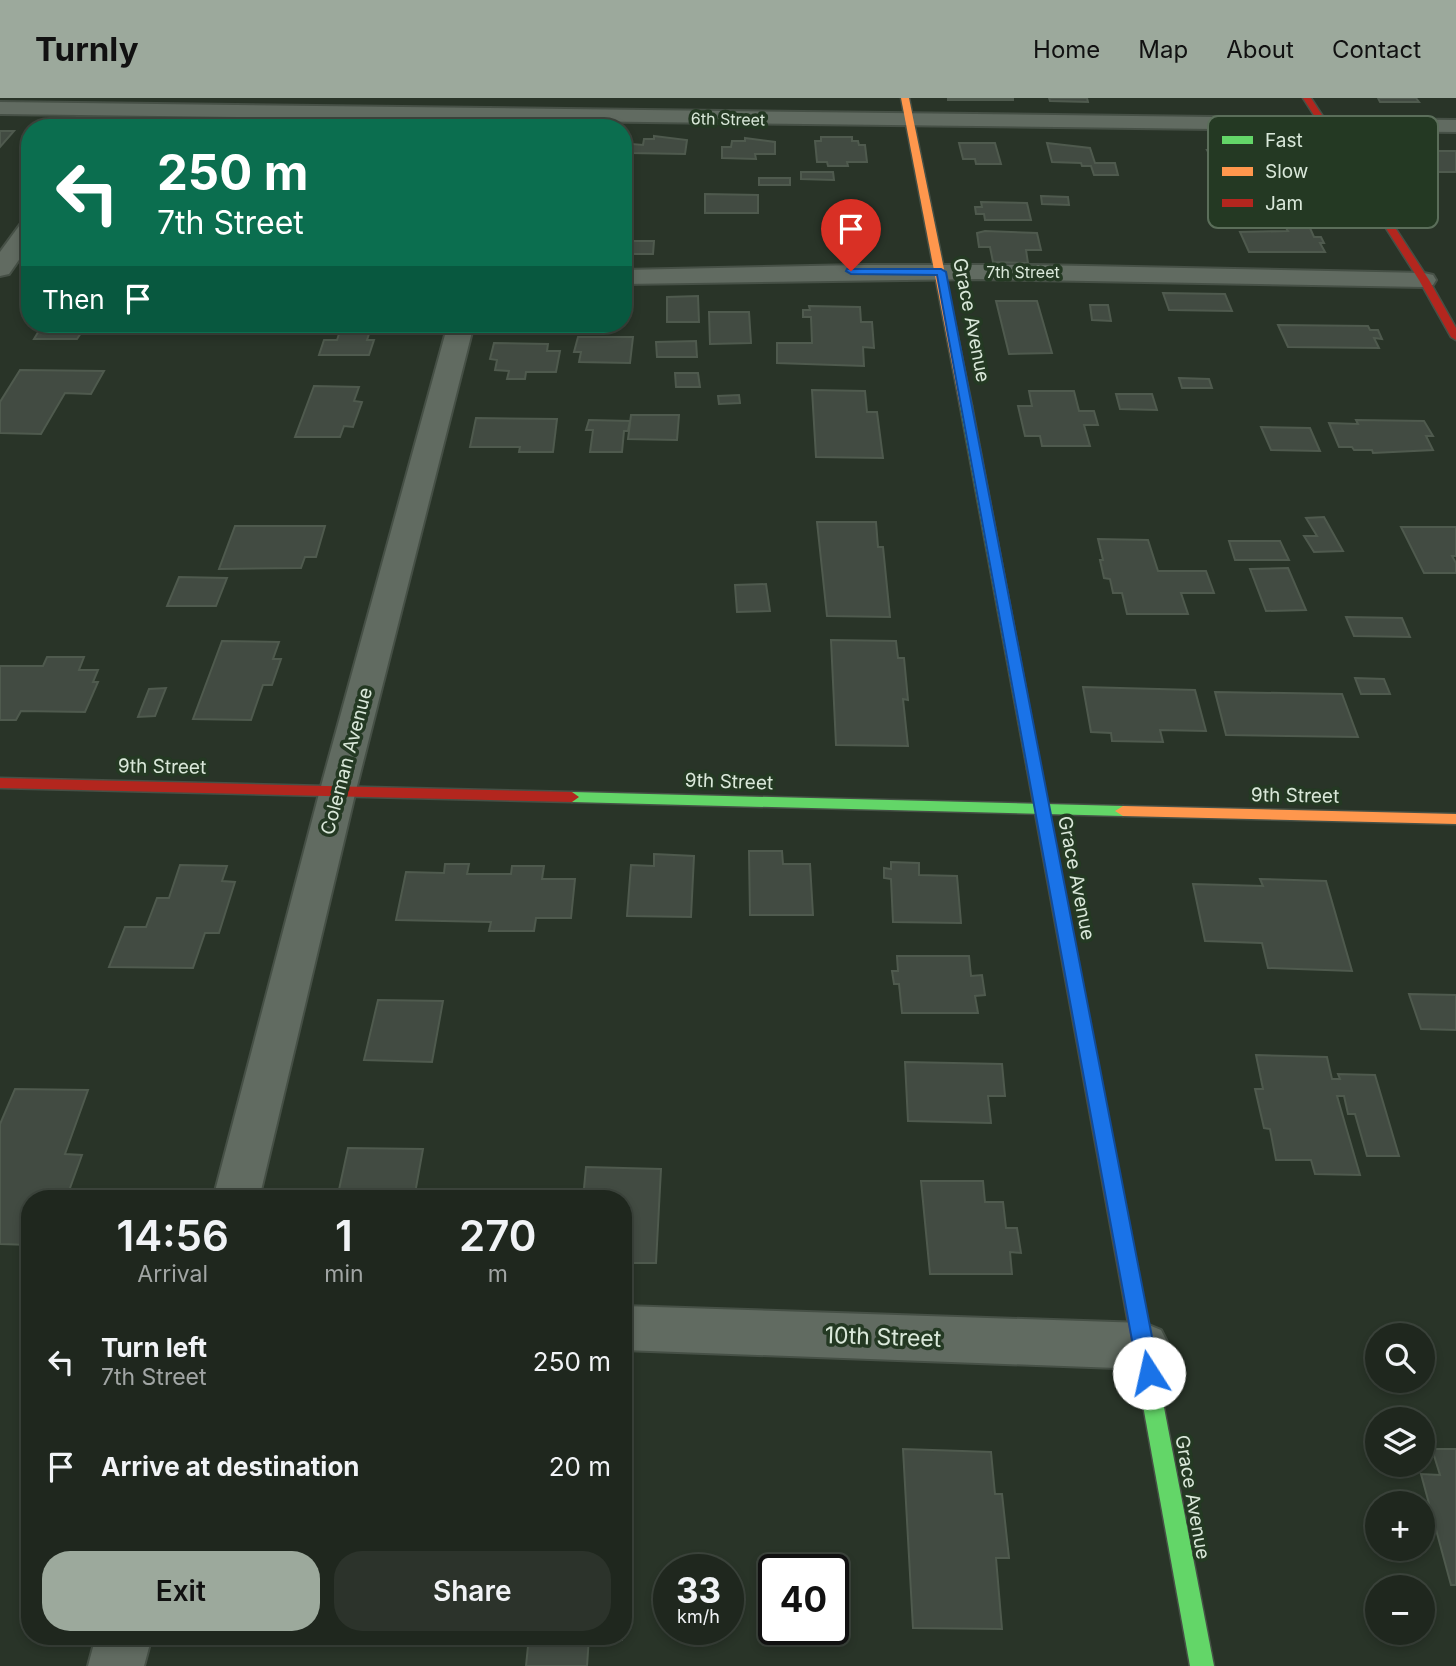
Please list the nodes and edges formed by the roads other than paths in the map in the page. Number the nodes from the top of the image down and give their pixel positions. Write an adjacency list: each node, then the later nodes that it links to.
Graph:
1 (905, 98): 8 (street, Grace Avenue)
2 (1307, 98): 6 (street)
3 (117, 104): 4 (street, 6th Street); 5 (street, 6th Street); 7 (street)
4 (0, 108)
5 (513, 114): 8 (street, 6th Street)
6 (1319, 116)
7 (106, 119)
8 (909, 121): 9 (street, 6th Street); 15 (street, Grace Avenue)
9 (1208, 122)
10 (1438, 126): 11 (street, 6th Street)
11 (1456, 126)
12 (1390, 228): 17 (street)
13 (21, 245): 14 (street)
14 (12, 263)
15 (941, 272): 16 (street, 7th Street); 17 (street, 7th Street); 22 (street, Grace Avenue)
16 (632, 277)
17 (1423, 280): 19 (street)
18 (459, 333): 21 (street, Coleman Avenue)
19 (1456, 337)
20 (0, 783): 21 (street, 9th Street)
21 (338, 790): 22 (street, 9th Street); 24 (street, Coleman Avenue)
22 (1043, 811): 23 (street, 9th Street); 26 (street, Grace Avenue)
23 (1456, 819)
24 (238, 1190)
25 (632, 1328): 26 (street, 10th Street)
26 (1144, 1346): 29 (street, Grace Avenue)
27 (122, 1645): 28 (street)
28 (116, 1666)
29 (1202, 1666)

